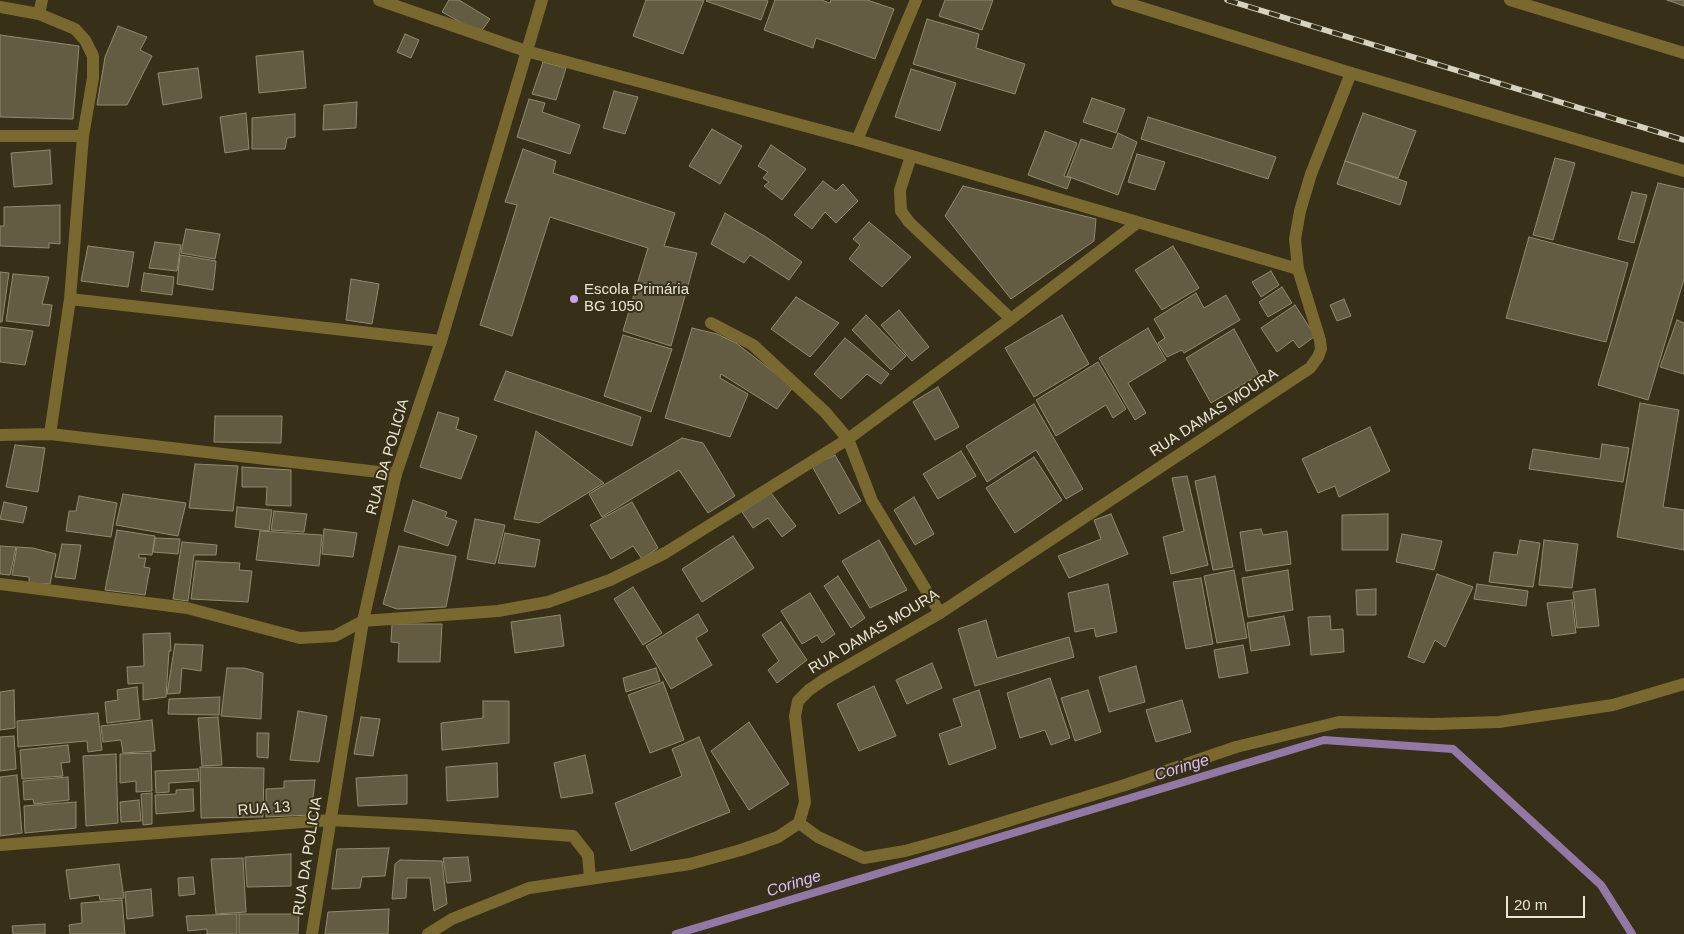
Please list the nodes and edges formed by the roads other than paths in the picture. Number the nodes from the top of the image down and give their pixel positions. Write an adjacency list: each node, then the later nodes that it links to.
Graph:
1 (42, 0): 8 (street)
2 (379, 0): 9 (street)
3 (542, 0): 9 (street, RUA DA POLICIA)
4 (916, 0): 14 (street)
5 (1116, 0): 11 (street)
6 (1510, 0): 10 (street)
7 (0, 7): 8 (street)
8 (39, 14): 13 (street)
9 (526, 51): 14 (street); 22 (street, RUA DA POLICIA)
10 (1684, 52)
11 (1351, 73): 16 (street); 18 (street)
12 (0, 136): 13 (street)
13 (83, 136): 19 (street)
14 (857, 140): 15 (street)
15 (911, 156): 17 (street); 20 (street)
16 (1684, 171)
17 (1137, 223): 18 (street); 20 (street)
18 (1298, 269): 28 (street, RUA DAMAS MOURA)
19 (70, 299): 22 (street); 23 (street)
20 (1011, 319): 25 (street)
21 (711, 323): 25 (street)
22 (441, 341): 26 (street, RUA DA POLICIA)
23 (50, 434): 24 (street); 26 (street)
24 (0, 435)
25 (848, 439): 28 (street); 29 (street)
26 (396, 474): 29 (street, RUA DA POLICIA)
27 (0, 584): 29 (street)
28 (940, 613): 32 (street, RUA DAMAS MOURA)
29 (363, 622): 31 (street, RUA DA POLICIA)
30 (1684, 684): 32 (street)
31 (330, 820): 33 (street, RUA 13); 34 (street, RUA 13); 35 (street, RUA DA POLICIA)
32 (799, 823): 34 (street)
33 (0, 845)
34 (590, 878): 36 (street)
35 (312, 934)
36 (428, 934)

